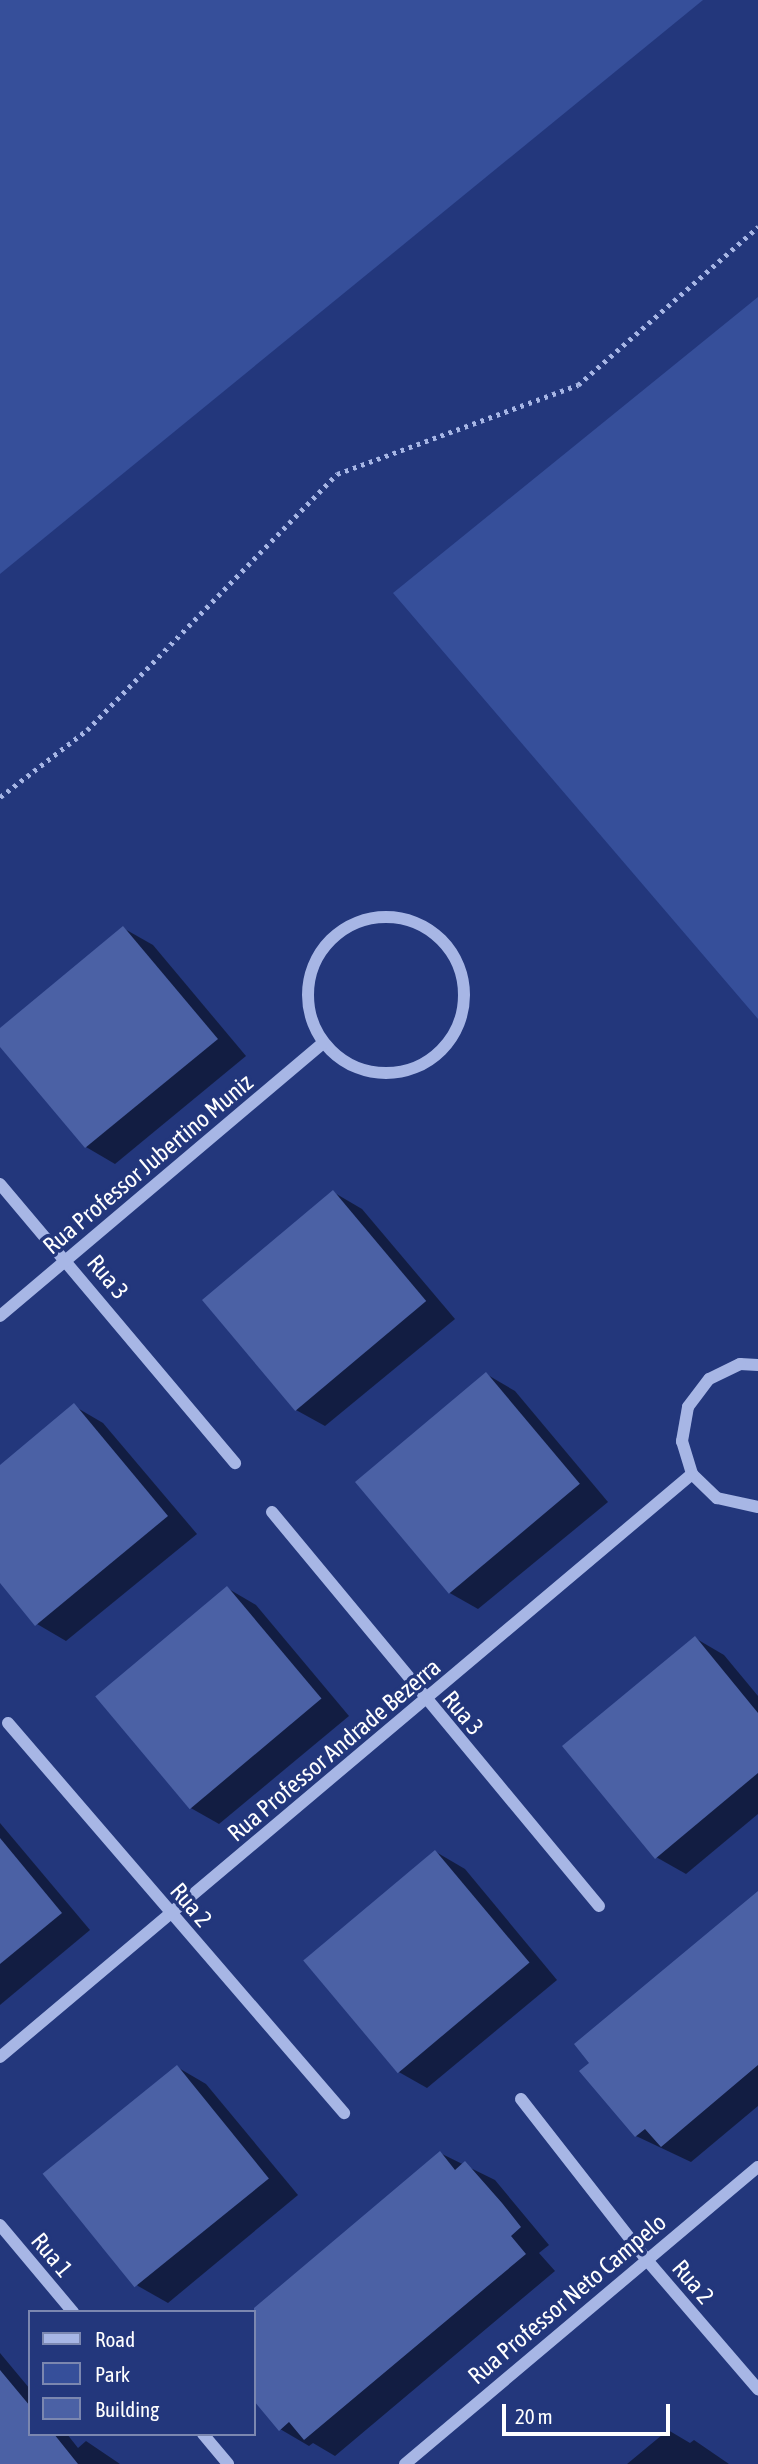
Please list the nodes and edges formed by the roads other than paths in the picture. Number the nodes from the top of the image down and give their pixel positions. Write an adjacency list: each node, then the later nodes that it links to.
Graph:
1 (323, 1044): 1 (street); 3 (street, Rua Professor Jubertino Muniz)
2 (0, 1184): 3 (street, Rua 3)
3 (66, 1260): 4 (street, Rua Professor Jubertino Muniz); 6 (street, Rua 3)
4 (0, 1316)
5 (758, 1365): 7 (street)
6 (235, 1463)
7 (692, 1474): 8 (street); 10 (street, Rua Professor Andrade Bezerra)
8 (758, 1507)
9 (272, 1512): 10 (street, Rua 3)
10 (425, 1701): 12 (street, Rua 3); 13 (street, Rua Professor Andrade Bezerra)
11 (8, 1723): 13 (street, Rua 2)
12 (599, 1906)
13 (171, 1914): 14 (street, Rua Professor Andrade Bezerra); 16 (street, Rua 2)
14 (0, 2057)
15 (522, 2099): 19 (street, Rua 2)
16 (344, 2113)
17 (758, 2167): 19 (street, Rua Professor Neto Campelo)
18 (0, 2225): 20 (street, Rua 1)
19 (646, 2259): 21 (street, Rua 2); 24 (street, Rua Professor Neto Campelo)
20 (71, 2310)
21 (758, 2389)
22 (205, 2436): 23 (street)
23 (228, 2464)
24 (405, 2464)

